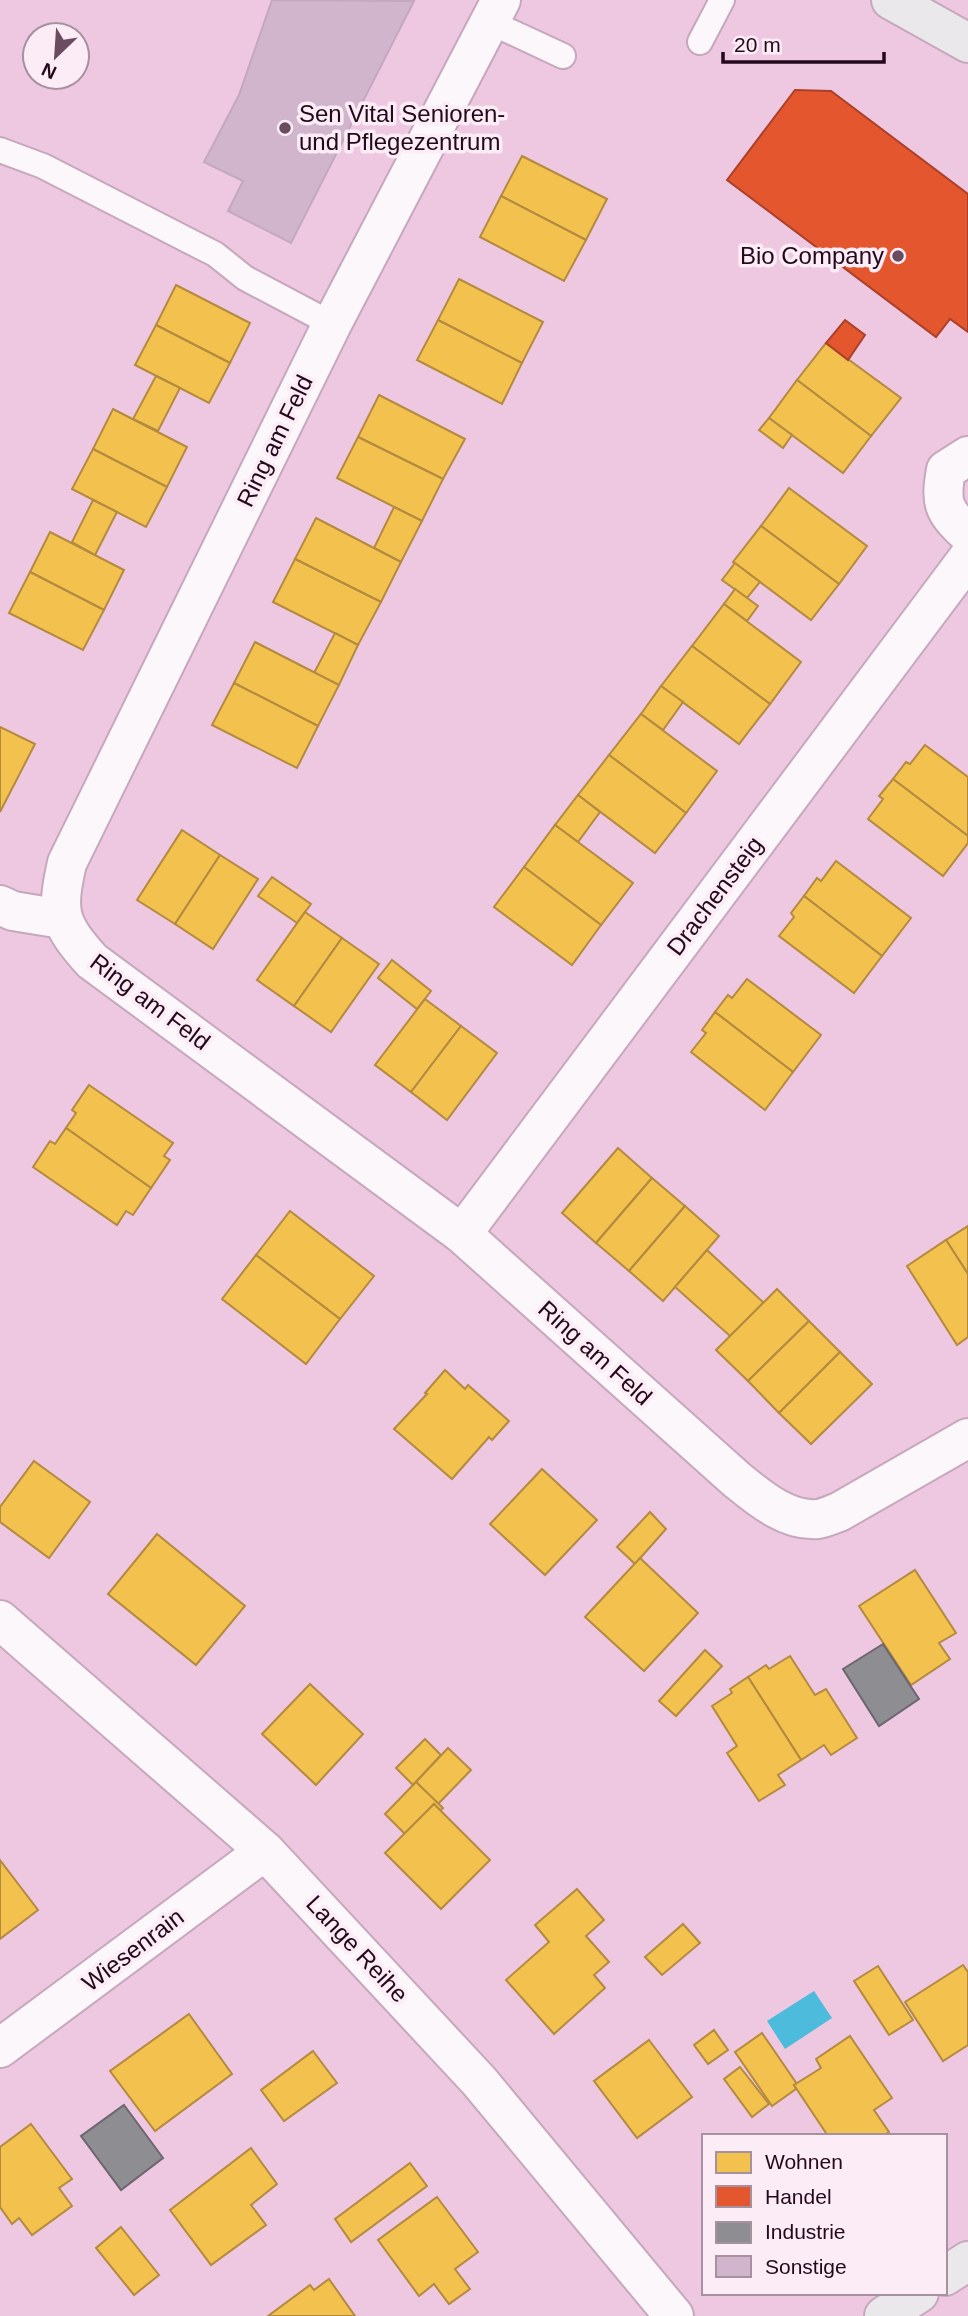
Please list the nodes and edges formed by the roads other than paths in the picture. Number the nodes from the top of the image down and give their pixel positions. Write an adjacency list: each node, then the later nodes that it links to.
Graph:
1 (722, 0): 4 (lane)
2 (891, 0): 5 (street)
3 (496, 11): 6 (lane); 8 (street, Ring am Feld)
4 (699, 42)
5 (968, 43)
6 (564, 56)
7 (0, 150): 8 (lane)
8 (332, 324): 13 (street, Ring am Feld)
9 (968, 456): 10 (street)
10 (968, 534)
11 (968, 558): 14 (street, Drachensteig)
12 (0, 905): 13 (street)
13 (61, 919): 14 (street, Ring am Feld)
14 (462, 1234): 15 (street, Ring am Feld)
15 (968, 1437)
16 (0, 1620): 17 (street, Lange Reihe)
17 (265, 1851): 18 (street, Wiesenrain); 22 (street, Lange Reihe)
18 (0, 2048)
19 (968, 2261): 20 (street)
20 (947, 2275)
21 (916, 2295): 23 (street)
22 (674, 2316)
23 (884, 2316)

